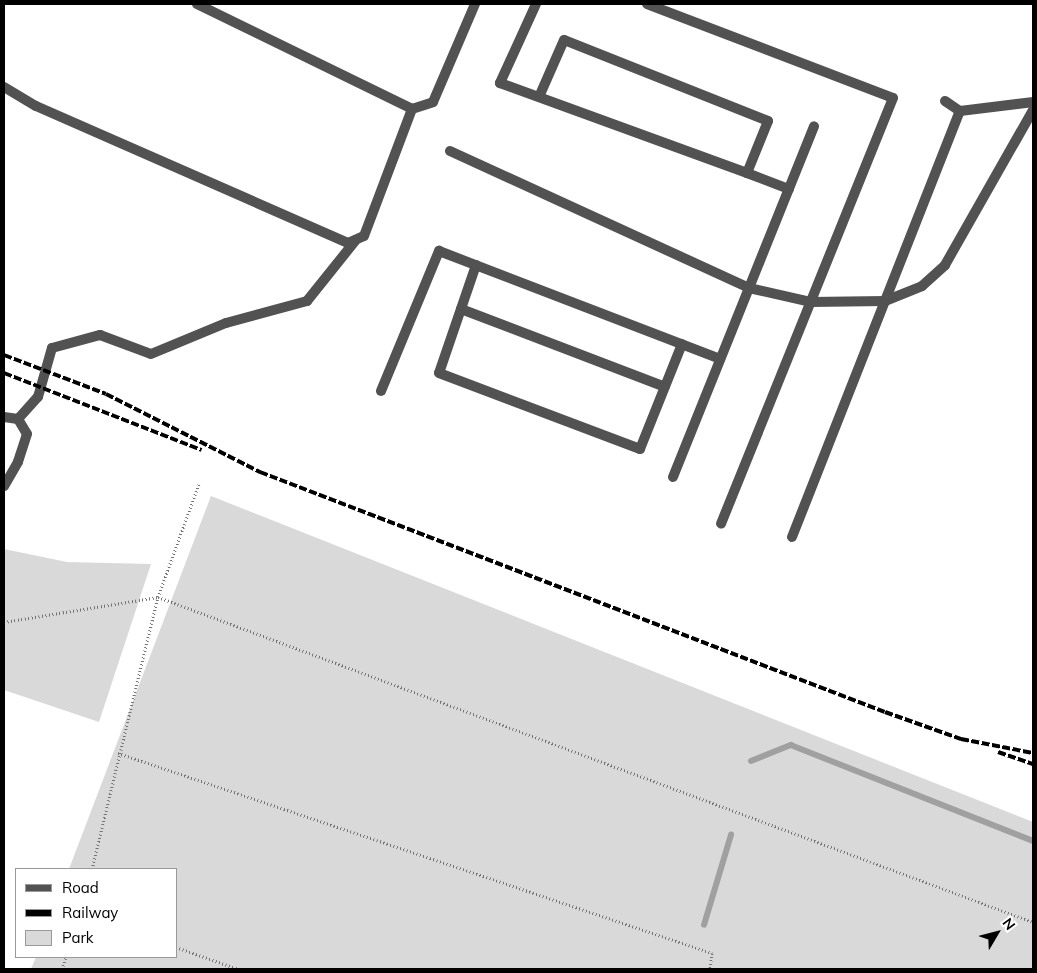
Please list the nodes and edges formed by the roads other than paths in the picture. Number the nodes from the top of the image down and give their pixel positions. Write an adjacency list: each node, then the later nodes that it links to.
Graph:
1 (197, 4): 9 (street)
2 (475, 4): 9 (street)
3 (536, 4): 6 (street)
4 (648, 4): 20 (street)
5 (4, 87): 16 (street)
6 (540, 97): 14 (street); 14 (street)
7 (945, 101): 11 (street)
8 (1033, 102): 11 (street)
9 (412, 109): 16 (street)
10 (1033, 110): 19 (street)
11 (960, 111): 19 (street)
12 (814, 126): 15 (street)
13 (450, 151): 18 (street)
14 (747, 172): 15 (street)
15 (789, 189): 18 (street)
16 (356, 239): 27 (street)
17 (476, 265): 21 (street); 22 (street); 25 (street)
18 (749, 288): 20 (street); 23 (street)
19 (885, 301): 20 (street); 31 (street)
20 (811, 302): 30 (street)
21 (461, 309): 24 (street); 24 (street)
22 (682, 344): 23 (street); 24 (street)
23 (720, 359): 28 (street)
24 (665, 387)
25 (381, 391)
26 (4, 417): 27 (street)
27 (18, 419): 29 (street)
28 (673, 476)
29 (4, 486)
30 (721, 524)
31 (792, 537)

